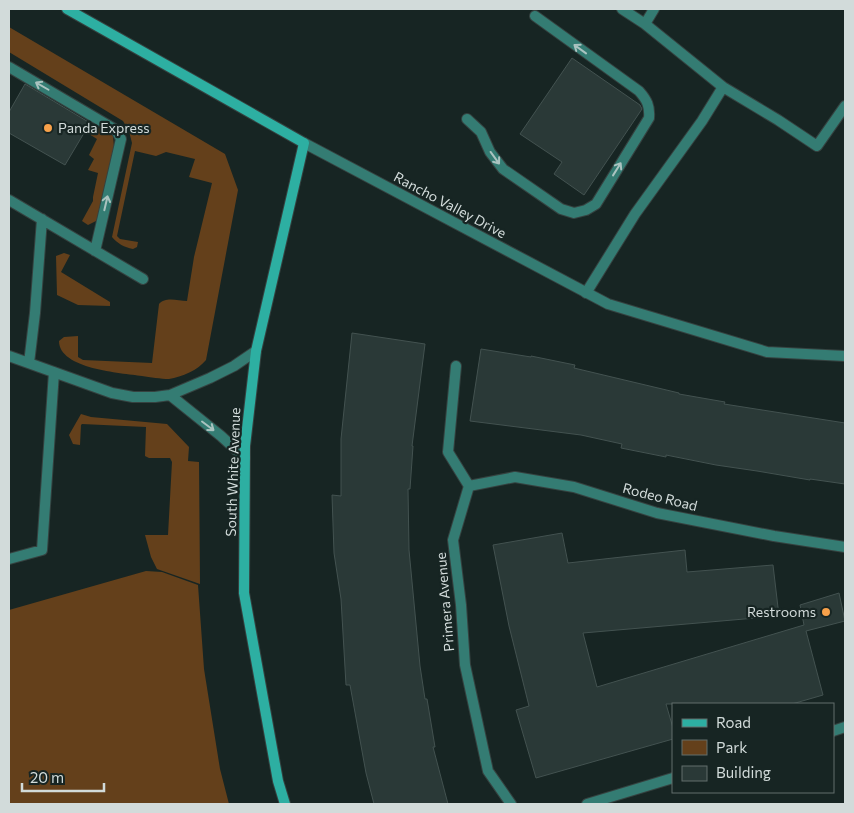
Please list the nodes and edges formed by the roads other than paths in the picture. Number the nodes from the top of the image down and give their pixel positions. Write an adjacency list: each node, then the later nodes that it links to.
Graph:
1 (67, 9): 10 (street, Rancho Valley Drive)
2 (622, 9): 5 (street)
3 (654, 9): 5 (street)
4 (535, 16): 9 (street, one-way to 4)
5 (645, 24): 7 (street)
6 (9, 67): 13 (street, one-way to 6)
7 (723, 87): 8 (street); 15 (street)
8 (845, 106)
9 (467, 119)
10 (304, 143): 15 (street, Rancho Valley Drive); 16 (street, South White Avenue)
11 (9, 200): 12 (street)
12 (42, 219): 13 (street); 19 (street)
13 (95, 251): 14 (street)
14 (143, 279)
15 (586, 293): 18 (street, Rancho Valley Drive)
16 (256, 351): 22 (street); 23 (street, South White Avenue)
17 (9, 356): 19 (street)
18 (845, 356)
19 (29, 363): 21 (street)
20 (456, 366): 24 (street)
21 (54, 372): 22 (street); 26 (street)
22 (170, 395): 23 (street, one-way to 23)
23 (245, 458): 28 (street, South White Avenue)
24 (469, 486): 25 (street, Rodeo Road); 29 (street, Primera Avenue)
25 (845, 547)
26 (9, 559)
27 (672, 778): 30 (street)
28 (285, 804)
29 (511, 804)
30 (586, 804)

